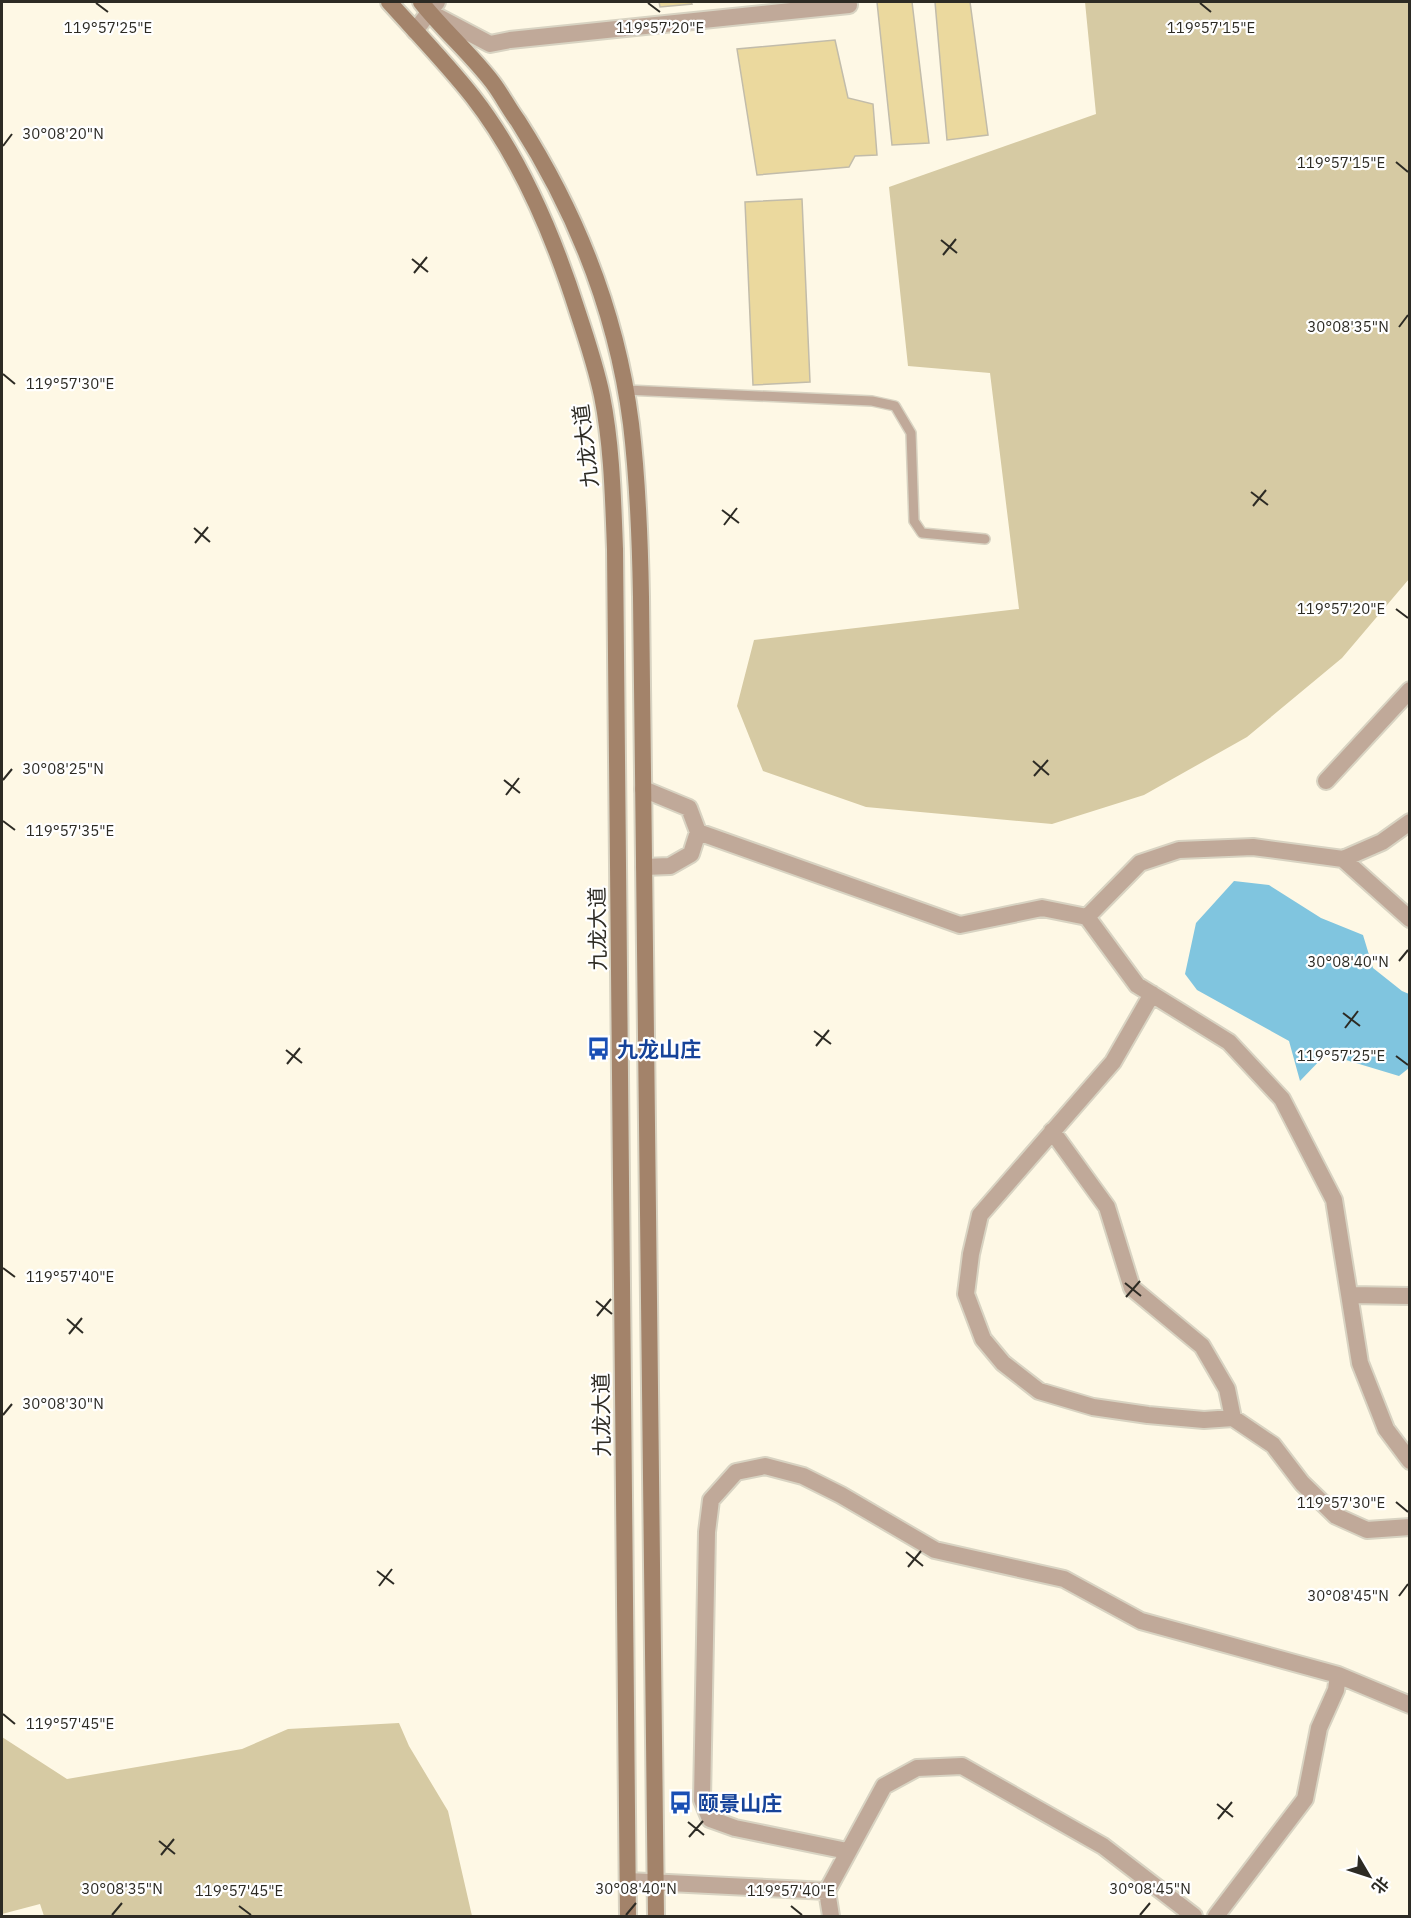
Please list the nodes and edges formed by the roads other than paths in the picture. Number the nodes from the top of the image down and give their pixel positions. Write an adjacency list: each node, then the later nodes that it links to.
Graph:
1 (389, 2): 4 (main road, 九龙大道)
2 (849, 4): 3 (street)
3 (429, 5): 4 (street); 5 (main road)
4 (415, 31): 13 (main road, 九龙大道)
5 (626, 390): 6 (lane); 9 (main road)
6 (985, 540)
7 (1410, 690): 8 (street)
8 (1326, 782)
9 (644, 789): 11 (street); 12 (main road)
10 (1410, 822): 14 (street)
11 (698, 832): 15 (street); 16 (street)
12 (644, 835): 13 (main road); 15 (main road)
13 (618, 837): 28 (main road, 九龙大道)
14 (1343, 859): 16 (street); 17 (street)
15 (644, 867): 29 (main road)
16 (1087, 917): 18 (street)
17 (1410, 919)
18 (1152, 994): 19 (street); 20 (street)
19 (1052, 1131): 22 (street); 22 (street)
20 (1350, 1295): 21 (street); 23 (street)
21 (1410, 1296)
22 (1233, 1418): 24 (street)
23 (1410, 1461)
24 (1410, 1527)
25 (1338, 1675): 26 (street); 27 (street); 35 (street)
26 (1410, 1705)
27 (847, 1851): 30 (street); 34 (street)
28 (628, 1881): 29 (street); 31 (main road, 九龙大道)
29 (656, 1882): 30 (street); 32 (main road)
30 (827, 1891): 33 (street)
31 (628, 1917)
32 (656, 1917)
33 (831, 1917)
34 (1194, 1917)
35 (1216, 1917)

